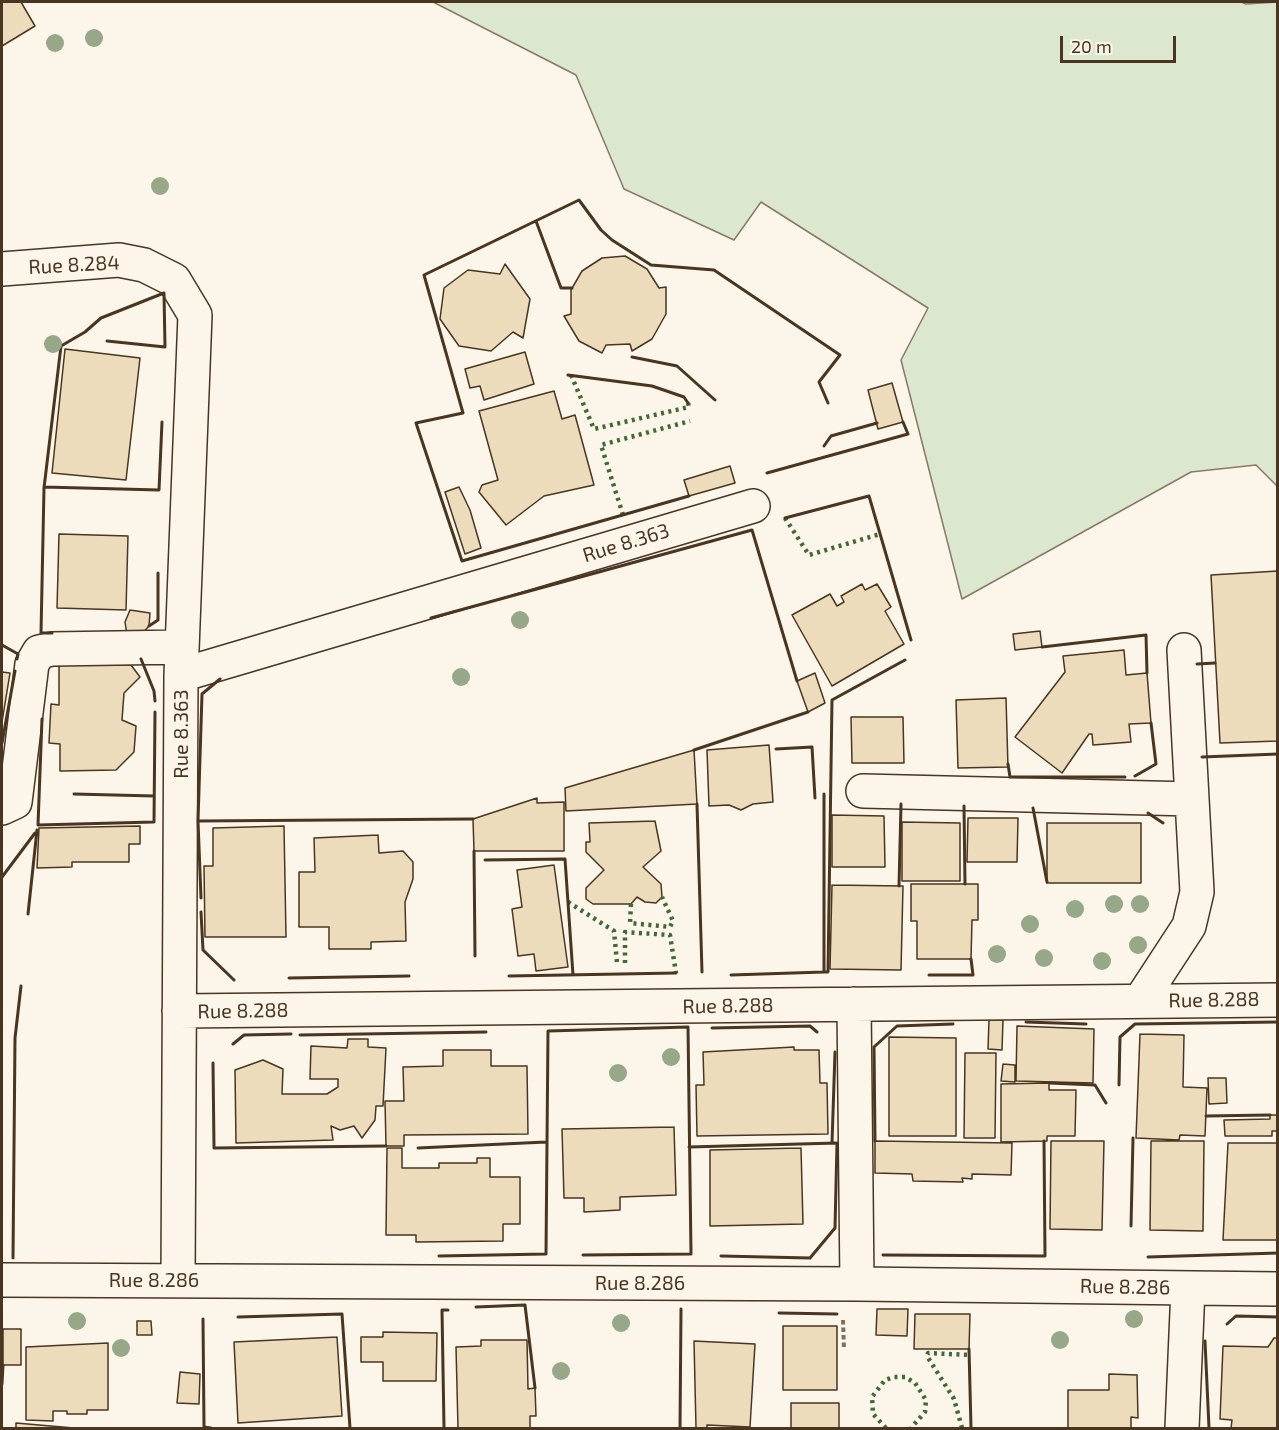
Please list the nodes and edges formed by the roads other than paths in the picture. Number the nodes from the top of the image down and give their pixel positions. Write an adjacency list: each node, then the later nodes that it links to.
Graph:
1 (2, 269): 4 (street, Rue 8.284)
2 (753, 506): 4 (street, Rue 8.363)
3 (1185, 650): 6 (street)
4 (182, 661): 7 (street); 11 (street, Rue 8.363)
5 (863, 791): 6 (street)
6 (1192, 799): 9 (street)
7 (2, 808)
8 (1278, 1000): 9 (street, Rue 8.288)
9 (1140, 1001): 10 (street, Rue 8.288)
10 (854, 1004): 11 (street, Rue 8.288); 14 (street)
11 (179, 1011): 13 (street, Rue 8.363)
12 (2, 1280): 13 (street, Rue 8.286)
13 (178, 1281): 14 (street, Rue 8.286)
14 (856, 1284): 15 (street, Rue 8.286)
15 (1188, 1288): 16 (street, Rue 8.286); 17 (street)
16 (1278, 1290)
17 (1182, 1428)

